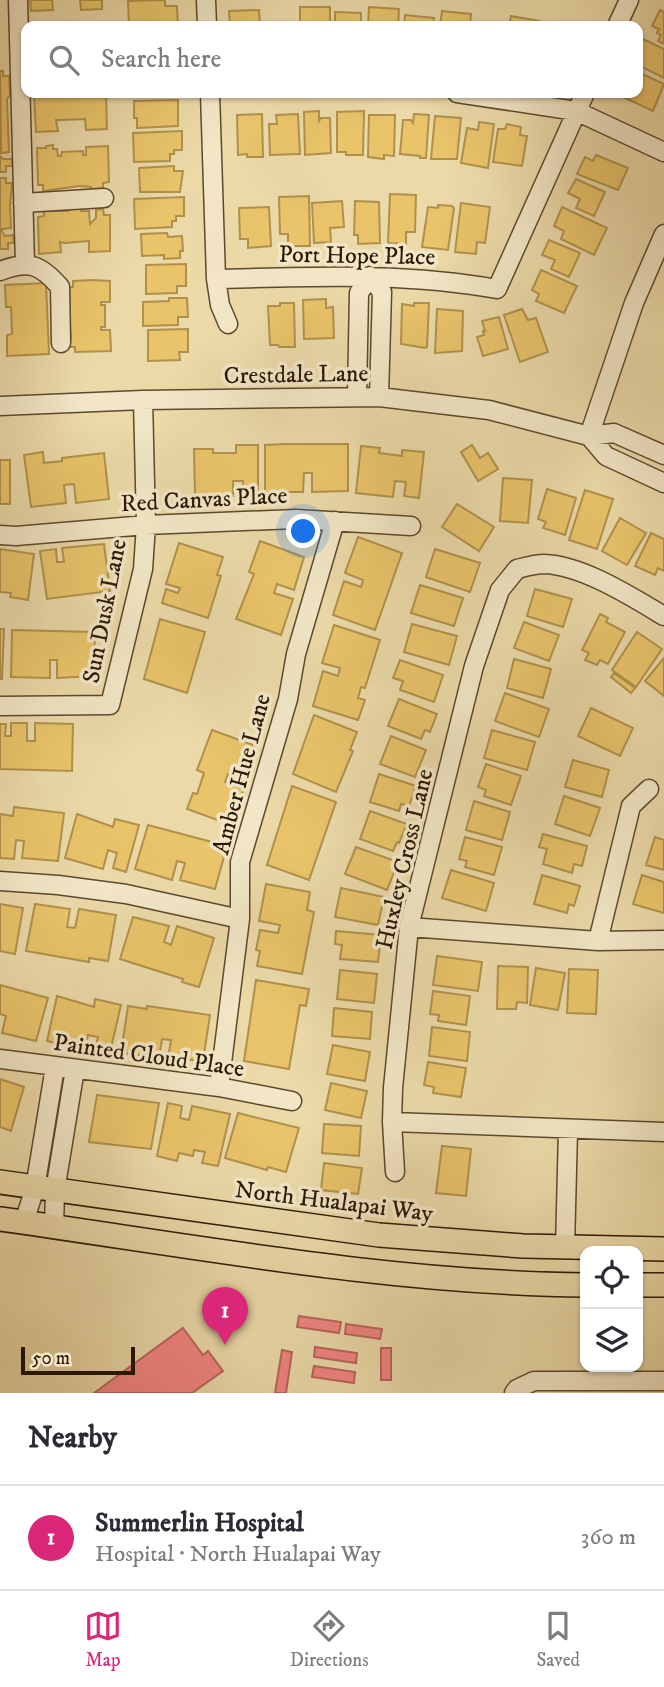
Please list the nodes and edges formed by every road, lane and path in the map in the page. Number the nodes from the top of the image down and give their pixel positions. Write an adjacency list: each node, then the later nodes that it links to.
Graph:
1 (206, 0): 5 (street)
2 (629, 0): 6 (street)
3 (19, 2): 4 (street); 7 (street)
4 (0, 4)
5 (207, 21)
6 (619, 21)
7 (21, 41)
8 (23, 98): 15 (street)
9 (210, 98): 20 (street)
10 (490, 98): 12 (street)
11 (582, 98): 12 (street)
12 (576, 111): 13 (street); 19 (street, Port Hope Place)
13 (664, 152)
14 (104, 198): 15 (street)
15 (23, 203): 17 (street)
16 (664, 234): 27 (street)
17 (25, 265): 18 (street); 22 (street)
18 (0, 271)
19 (370, 276): 20 (street, Port Hope Place); 23 (street); 24 (street)
20 (216, 279): 21 (street)
21 (228, 324)
22 (61, 343)
23 (357, 396): 24 (street, Crestdale Lane); 25 (street, Crestdale Lane)
24 (379, 397): 27 (street, Crestdale Lane)
25 (143, 400): 26 (street, Crestdale Lane); 31 (street, Sun Dusk Lane)
26 (0, 406)
27 (589, 436): 28 (street, Crestdale Lane); 29 (street, Crestdale Lane)
28 (664, 455)
29 (664, 483)
30 (335, 521): 31 (street, Red Canvas Place); 32 (street, Red Canvas Place); 38 (street, Amber Hue Lane)
31 (145, 526): 33 (street, Red Canvas Place); 35 (street, Sun Dusk Lane)
32 (411, 526)
33 (0, 535)
34 (664, 616): 39 (street, Huxley Cross Lane)
35 (0, 706)
36 (649, 789): 41 (street)
37 (0, 881): 38 (street)
38 (240, 919): 45 (street, Amber Hue Lane)
39 (409, 927): 41 (street); 47 (street, Huxley Cross Lane)
40 (664, 940): 41 (street)
41 (598, 941)
42 (0, 1059): 43 (street, Painted Cloud Place)
43 (55, 1067): 44 (street, Painted Cloud Place); 52 (street)
44 (75, 1069): 45 (street, Painted Cloud Place); 52 (street)
45 (219, 1087): 46 (street, Painted Cloud Place)
46 (292, 1101)
47 (392, 1122): 48 (street); 50 (street, Huxley Cross Lane)
48 (568, 1130): 49 (street); 56 (street)
49 (664, 1132)
50 (396, 1172)
51 (0, 1182): 52 (main road, North Hualapai Way)
52 (45, 1190): 54 (street); 55 (street); 56 (main road, North Hualapai Way)
53 (0, 1219): 54 (main road)
54 (24, 1222): 55 (main road)
55 (54, 1227): 58 (main road)
56 (565, 1248): 57 (main road, North Hualapai Way)
57 (664, 1249)
58 (580, 1285)
59 (643, 1285): 60 (main road)
60 (664, 1285)
61 (664, 1381): 62 (street)
62 (515, 1391)

